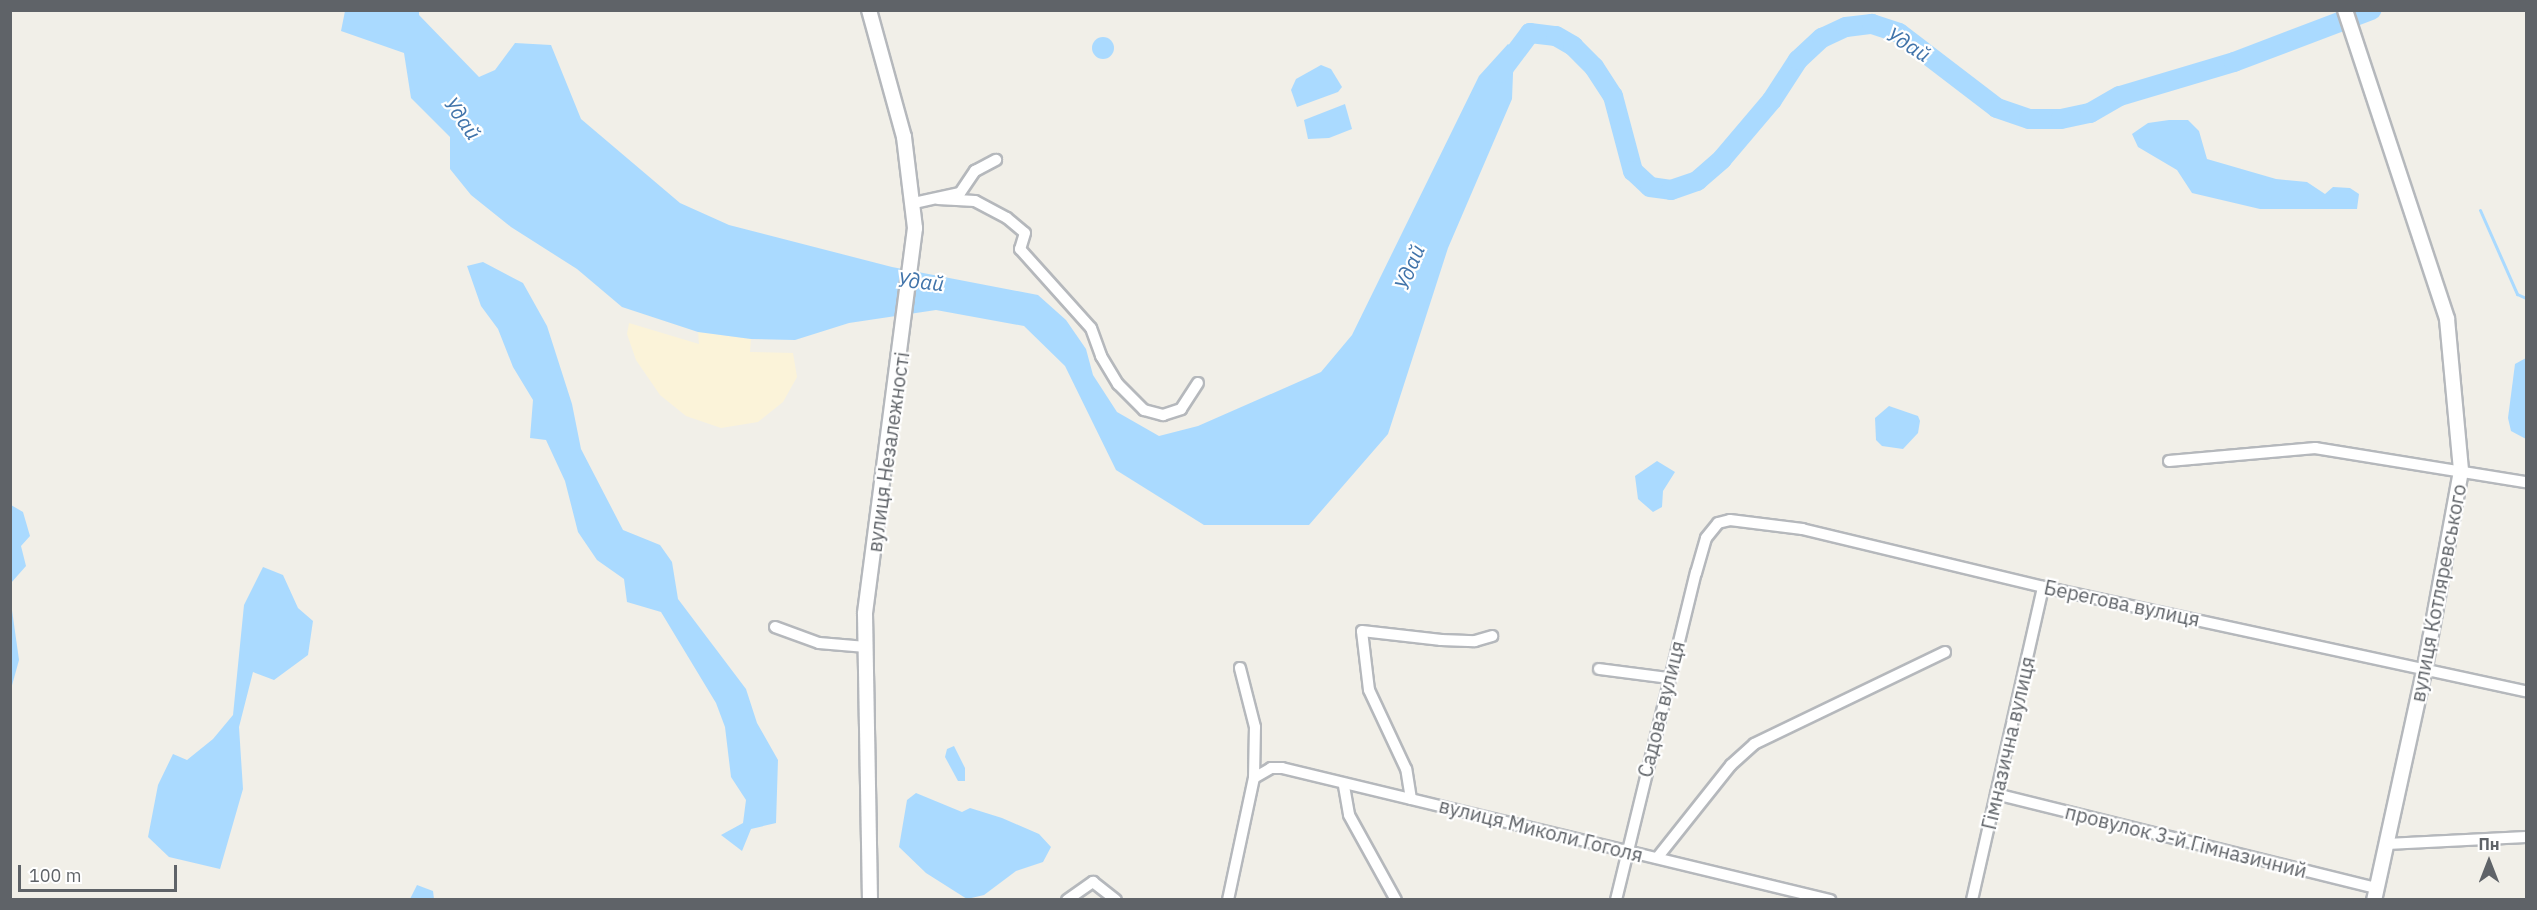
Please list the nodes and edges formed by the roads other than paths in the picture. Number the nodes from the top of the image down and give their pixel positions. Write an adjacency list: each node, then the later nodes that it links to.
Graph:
1 (869, 10): 5 (main road, вулиця Незалежності)
2 (2345, 10): 8 (main road, вулиця Котляревського)
3 (996, 160): 4 (street)
4 (938, 199): 5 (street); 6 (street)
5 (914, 204): 14 (main road, вулиця Незалежності)
6 (1198, 382)
7 (2169, 461): 8 (street)
8 (2461, 471): 9 (street); 16 (main road, вулиця Котляревського)
9 (2526, 482)
10 (1718, 523): 11 (street, Берегова вулиця); 19 (street, Садова вулиця)
11 (2043, 587): 16 (street, Берегова вулиця); 23 (street, Гімназична вулиця)
12 (775, 627): 14 (street)
13 (1492, 636): 24 (street)
14 (866, 647): 31 (main road, вулиця Незалежності)
15 (1945, 652): 28 (street)
16 (2425, 667): 20 (street, Берегова вулиця); 26 (main road, вулиця Котляревського)
17 (1240, 668): 21 (street)
18 (1599, 669): 19 (street)
19 (1668, 678): 27 (street, Садова вулиця)
20 (2526, 691)
21 (1254, 778): 22 (street, вулиця Миколи Гоголя); 34 (street)
22 (1344, 786): 24 (street, вулиця Миколи Гоголя); 35 (street)
23 (1996, 794): 29 (street, провулок 3-й Гімназичний); 38 (street, Гімназична вулиця)
24 (1411, 799): 27 (street, вулиця Миколи Гоголя)
25 (2526, 837): 26 (street)
26 (2386, 844): 29 (main road, вулиця Котляревського)
27 (1626, 852): 28 (street, вулиця Миколи Гоголя); 36 (street, Садова вулиця)
28 (1657, 858): 30 (street, вулиця Миколи Гоголя)
29 (2375, 894)
30 (1811, 897): 37 (street, вулиця Миколи Гоголя)
31 (870, 900)
32 (1067, 900): 33 (street)
33 (1116, 900)
34 (1228, 900)
35 (1396, 900)
36 (1616, 900)
37 (1830, 900)
38 (1972, 900)

